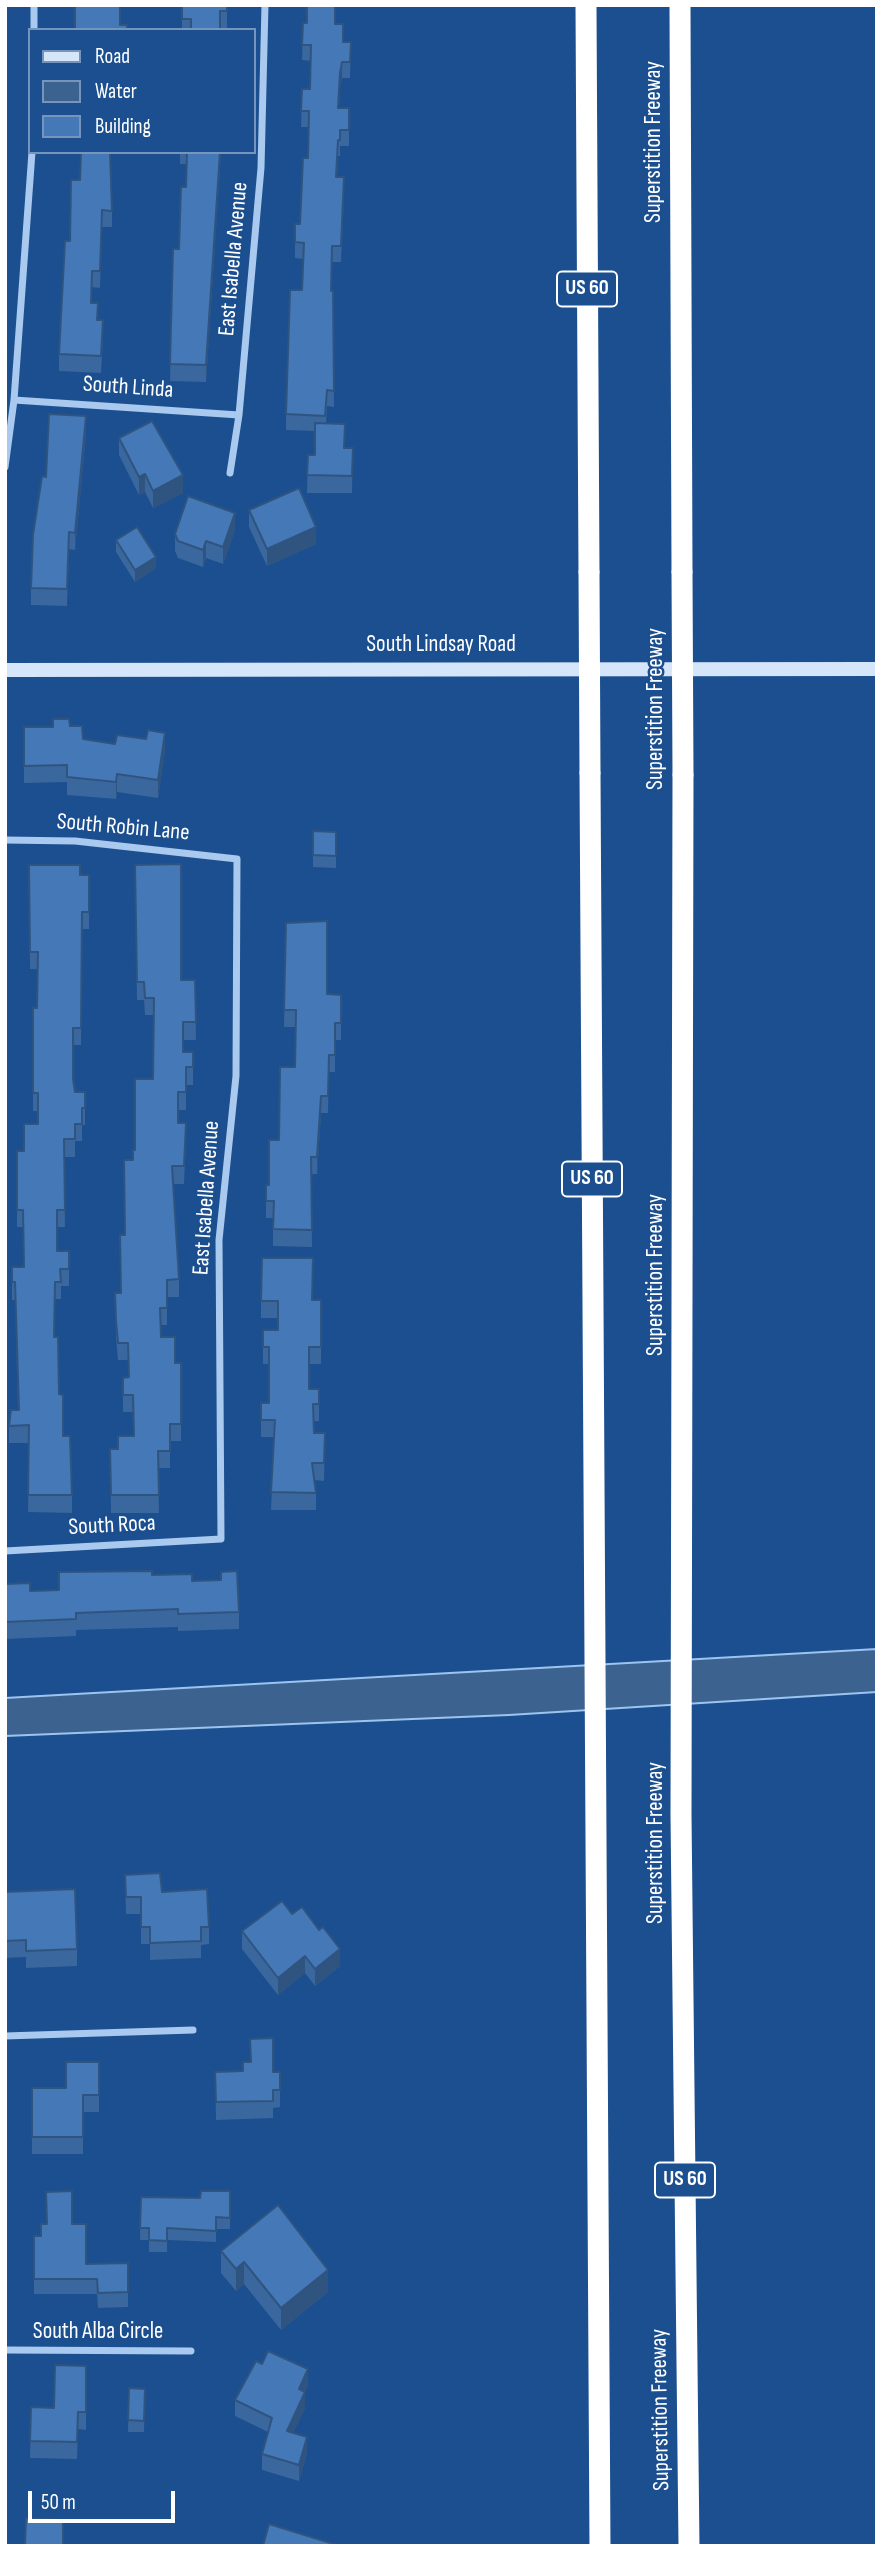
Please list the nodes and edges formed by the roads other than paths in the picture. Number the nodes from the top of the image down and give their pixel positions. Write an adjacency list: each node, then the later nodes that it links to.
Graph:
1 (34, 5): 5 (street)
2 (265, 5): 8 (street, East Isabella Avenue)
3 (586, 5): 21 (highway, US 60, bridge)
4 (680, 5): 22 (highway, Superstition Freeway / US 60, bridge)
5 (34, 28)
6 (32, 154): 7 (street)
7 (15, 400): 8 (street, South Linda); 9 (street)
8 (239, 415): 10 (street, East Isabella Avenue)
9 (5, 467)
10 (230, 473)
11 (877, 669): 12 (main road, South Lindsay Road)
12 (5, 670)
13 (5, 840): 14 (street, South Robin Lane)
14 (237, 859): 15 (street, East Isabella Avenue)
15 (221, 1539): 16 (street, South Roca)
16 (5, 1551)
17 (192, 2030): 18 (street)
18 (5, 2036)
19 (5, 2350): 20 (street, South Alba Circle)
20 (191, 2351)
21 (600, 2546)
22 (689, 2546)

